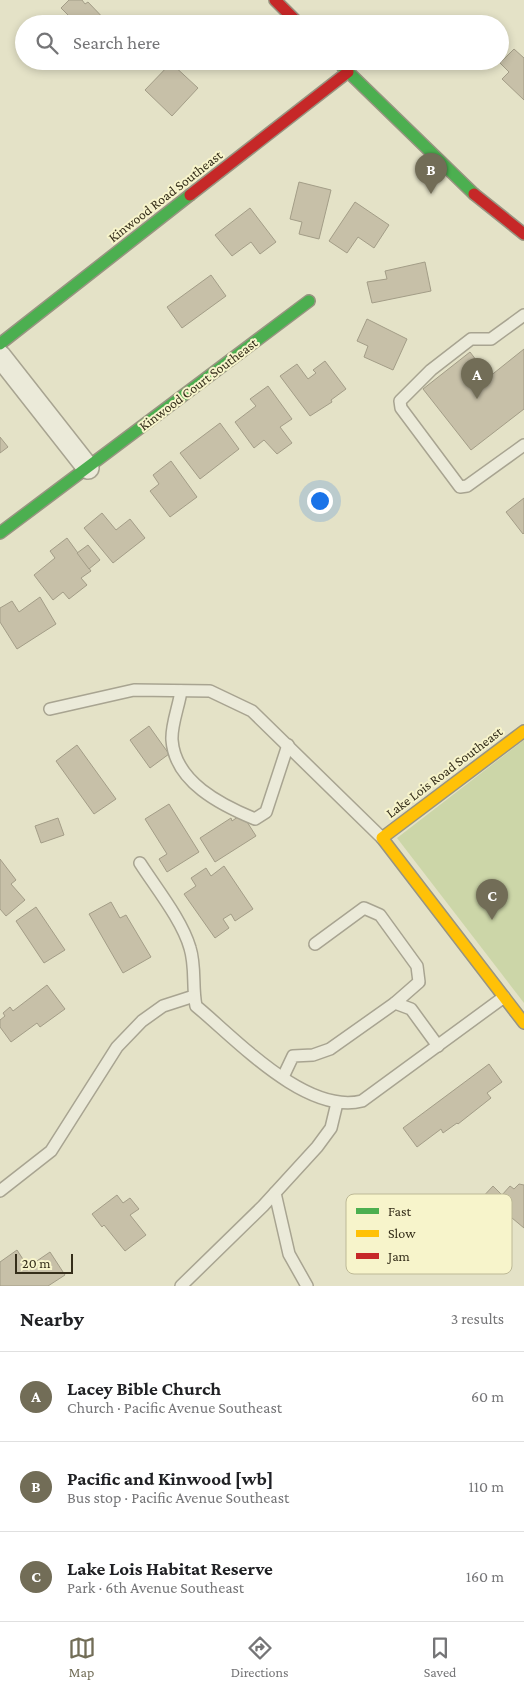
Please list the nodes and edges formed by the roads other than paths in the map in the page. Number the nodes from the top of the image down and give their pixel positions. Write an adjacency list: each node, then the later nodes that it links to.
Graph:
1 (278, 1): 2 (street)
2 (291, 15)
3 (348, 72): 4 (street); 7 (street, Kinwood Road Southeast)
4 (524, 234)
5 (309, 301): 10 (street, Kinwood Court Southeast)
6 (524, 316): 9 (lane)
7 (0, 344)
8 (0, 356): 10 (street)
9 (524, 445)
10 (88, 468): 11 (street, Kinwood Court Southeast)
11 (0, 533)
12 (181, 691): 13 (lane); 15 (lane); 15 (lane)
13 (50, 709)
14 (524, 731): 16 (street, Lake Lois Road Southeast)
15 (288, 746): 16 (lane)
16 (382, 838): 20 (street)
17 (140, 863): 19 (lane)
18 (315, 944): 21 (lane)
19 (194, 996): 24 (lane); 26 (lane)
20 (504, 997): 22 (street); 23 (lane)
21 (395, 1003): 23 (lane); 24 (lane)
22 (524, 1024)
23 (438, 1046): 25 (lane)
24 (283, 1077): 25 (lane)
25 (337, 1103): 27 (lane)
26 (0, 1190)
27 (275, 1193): 28 (lane); 29 (lane)
28 (181, 1286)
29 (307, 1286)

